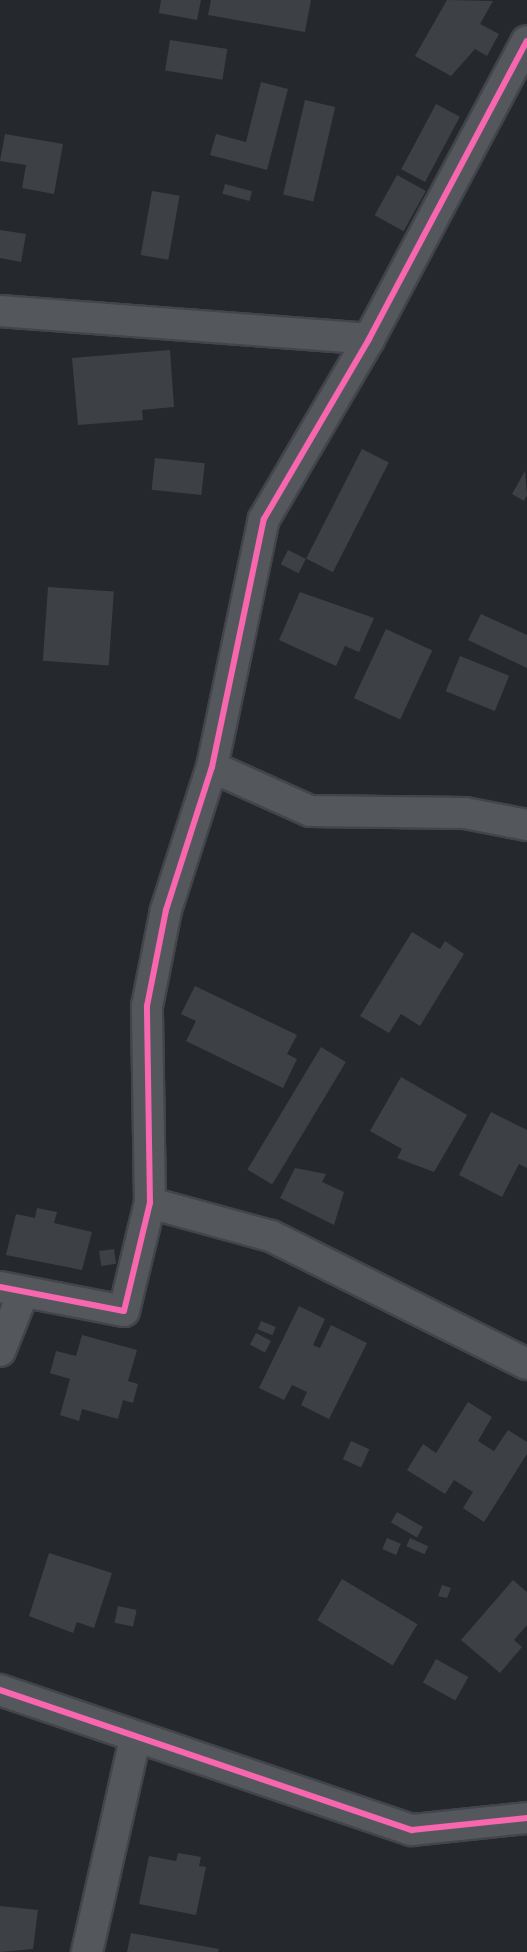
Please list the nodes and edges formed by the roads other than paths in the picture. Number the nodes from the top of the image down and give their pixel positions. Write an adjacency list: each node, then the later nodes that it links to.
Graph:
1 (527, 41): 3 (street)
2 (0, 311): 3 (street)
3 (369, 339): 4 (street)
4 (212, 767): 5 (street); 6 (street)
5 (527, 825)
6 (150, 1203): 7 (street); 9 (street)
7 (12, 1290): 8 (street)
8 (0, 1351)
9 (527, 1364)
10 (0, 1690): 11 (street)
11 (135, 1739): 12 (street); 13 (street)
12 (527, 1818)
13 (87, 1952)

